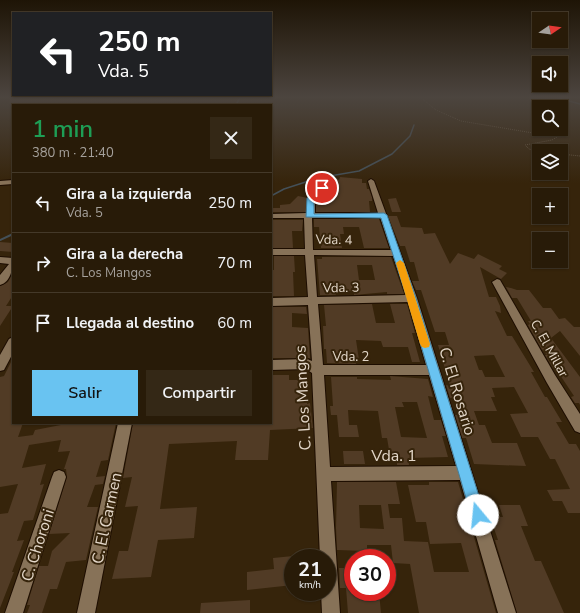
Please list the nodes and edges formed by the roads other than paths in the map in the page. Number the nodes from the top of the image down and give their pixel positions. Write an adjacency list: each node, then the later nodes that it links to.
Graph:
1 (371, 181): 5 (street, C. El Rosario)
2 (12, 182): 3 (street)
3 (0, 183)
4 (322, 188): 7 (street, C. Los Mangos)
5 (384, 215): 7 (street); 10 (street, C. El Rosario)
6 (272, 216): 7 (street)
7 (308, 216): 9 (street, C. Los Mangos)
8 (272, 252): 9 (street, Vda. 4)
9 (309, 252): 10 (street, Vda. 4); 17 (street, C. Los Mangos)
10 (397, 253): 16 (street, C. El Rosario)
11 (0, 260): 12 (street)
12 (12, 262)
13 (12, 264): 14 (street)
14 (0, 282)
15 (497, 282): 25 (street, C. El Millar)
16 (412, 298): 17 (street, Vda. 3); 23 (street, C. El Rosario)
17 (313, 300): 18 (street, Vda. 3); 22 (street, C. Los Mangos)
18 (272, 302)
19 (12, 344): 21 (street)
20 (272, 365): 22 (street, Vda. 2)
21 (0, 366)
22 (318, 370): 23 (street, Vda. 2); 27 (street, C. Los Mangos)
23 (434, 370): 26 (street, C. El Rosario)
24 (125, 424): 30 (street, C. El Carmen)
25 (580, 426)
26 (465, 473): 27 (street, Vda. 1); 32 (street, C. El Rosario)
27 (324, 474): 31 (street, C. Los Mangos)
28 (59, 477): 29 (street, C. Choroni)
29 (14, 613)
30 (86, 613)
31 (330, 613)
32 (507, 613)

